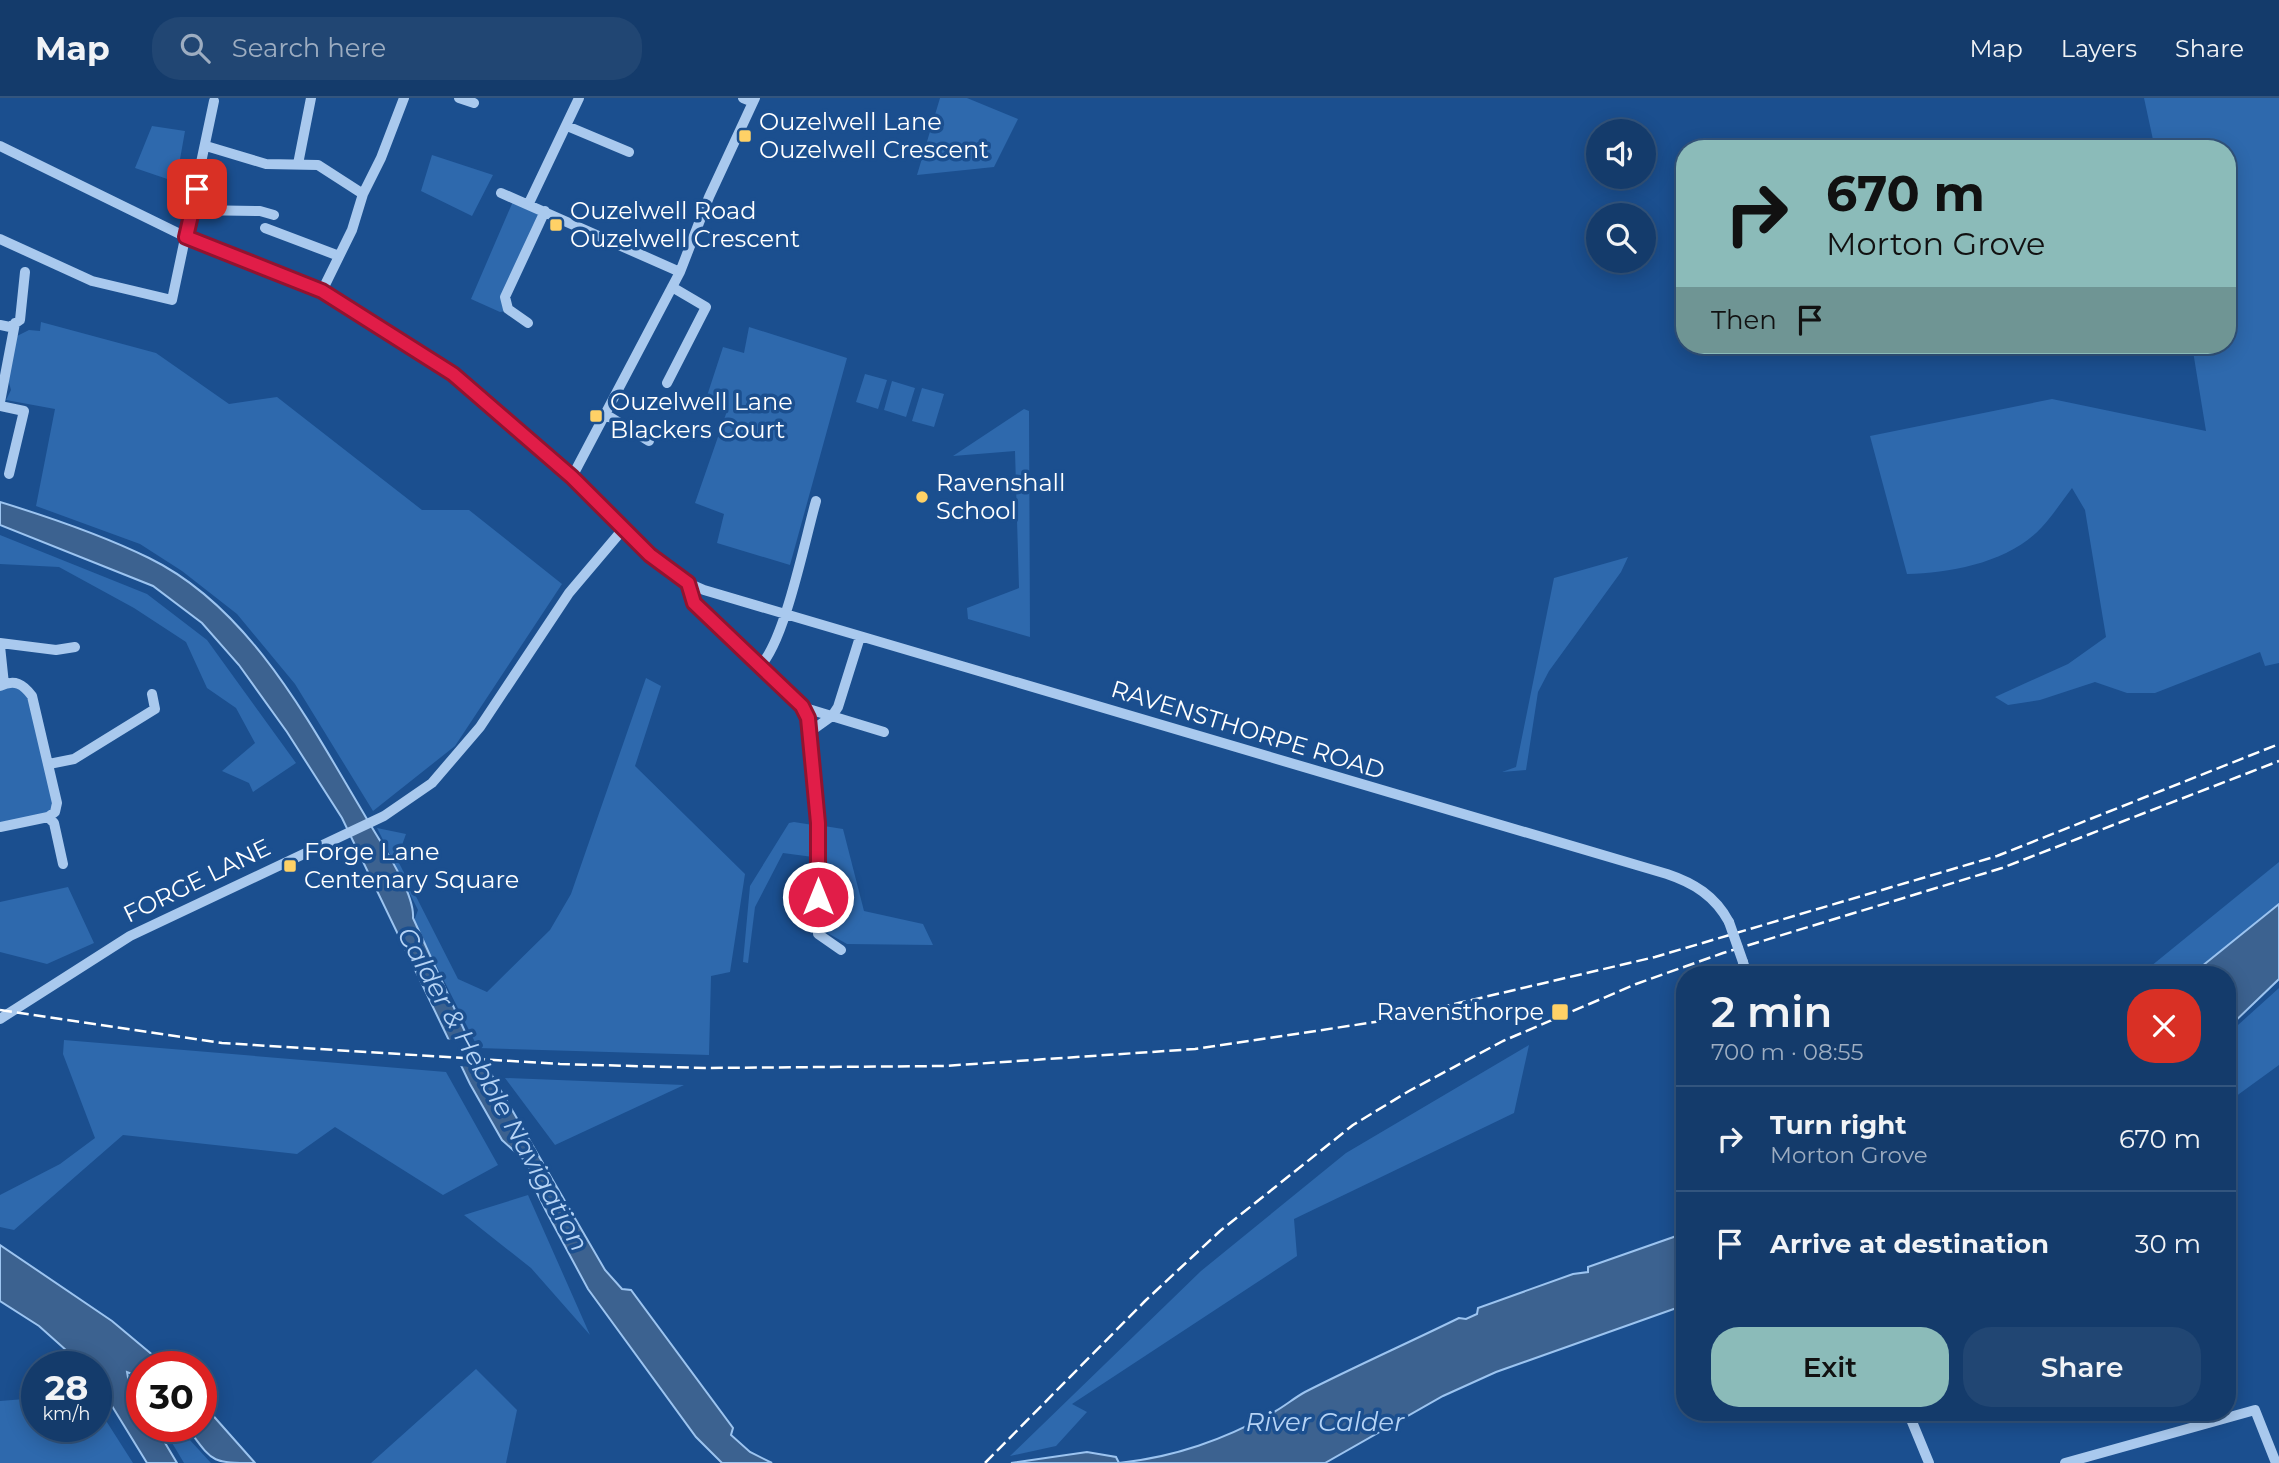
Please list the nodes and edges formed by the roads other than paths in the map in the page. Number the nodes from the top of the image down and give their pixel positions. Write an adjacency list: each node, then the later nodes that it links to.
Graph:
1 (311, 98): 12 (street)
2 (404, 98): 14 (street)
3 (459, 98): 7 (street)
4 (579, 98): 8 (street)
5 (750, 99): 24 (street)
6 (214, 101): 10 (street)
7 (474, 103)
8 (567, 126): 11 (street); 15 (street)
9 (0, 146): 20 (street)
10 (206, 146): 12 (street); 16 (street)
11 (629, 152)
12 (298, 164): 14 (street)
13 (501, 193): 15 (street)
14 (363, 194): 22 (street)
15 (529, 203): 17 (street)
16 (192, 210): 18 (street); 20 (street)
17 (545, 211): 24 (street); 28 (street)
18 (274, 215)
19 (265, 228): 22 (street)
20 (186, 237): 21 (street); 26 (street)
21 (0, 239)
22 (339, 256): 26 (street)
23 (25, 272): 27 (street)
24 (680, 272): 25 (street)
25 (672, 287): 30 (street); 32 (street)
26 (322, 291): 35 (street)
27 (15, 323): 29 (street); 31 (street)
28 (528, 323)
29 (0, 325)
30 (667, 383)
31 (0, 404): 34 (street)
32 (605, 414): 33 (street); 35 (street)
33 (649, 441)
34 (9, 474)
35 (572, 477): 37 (street)
36 (816, 501): 39 (street)
37 (624, 528): 38 (street); 56 (street, FORGE LANE)
38 (688, 583): 39 (street, RAVENSTHORPE ROAD); 43 (street)
39 (783, 615): 40 (street, RAVENSTHORPE ROAD); 43 (street)
40 (860, 637): 47 (street); 55 (street, RAVENSTHORPE ROAD, bridge)
41 (0, 644): 42 (street); 44 (street)
42 (75, 647)
43 (760, 666): 46 (street)
44 (2, 685): 50 (street)
45 (152, 694): 50 (street)
46 (802, 706): 47 (street); 48 (street)
47 (832, 716): 48 (street); 49 (street)
48 (811, 731): 54 (street)
49 (884, 732)
50 (49, 764): 51 (street)
51 (48, 817): 52 (street); 53 (street)
52 (0, 827)
53 (63, 863)
54 (841, 950)
55 (1744, 966)
56 (0, 1019)
57 (2236, 1413): 60 (street)
58 (1912, 1421): 61 (street)
59 (2209, 1421): 62 (street)
60 (2275, 1446): 63 (street)
61 (1928, 1463)
62 (2065, 1463)
63 (2276, 1463)

